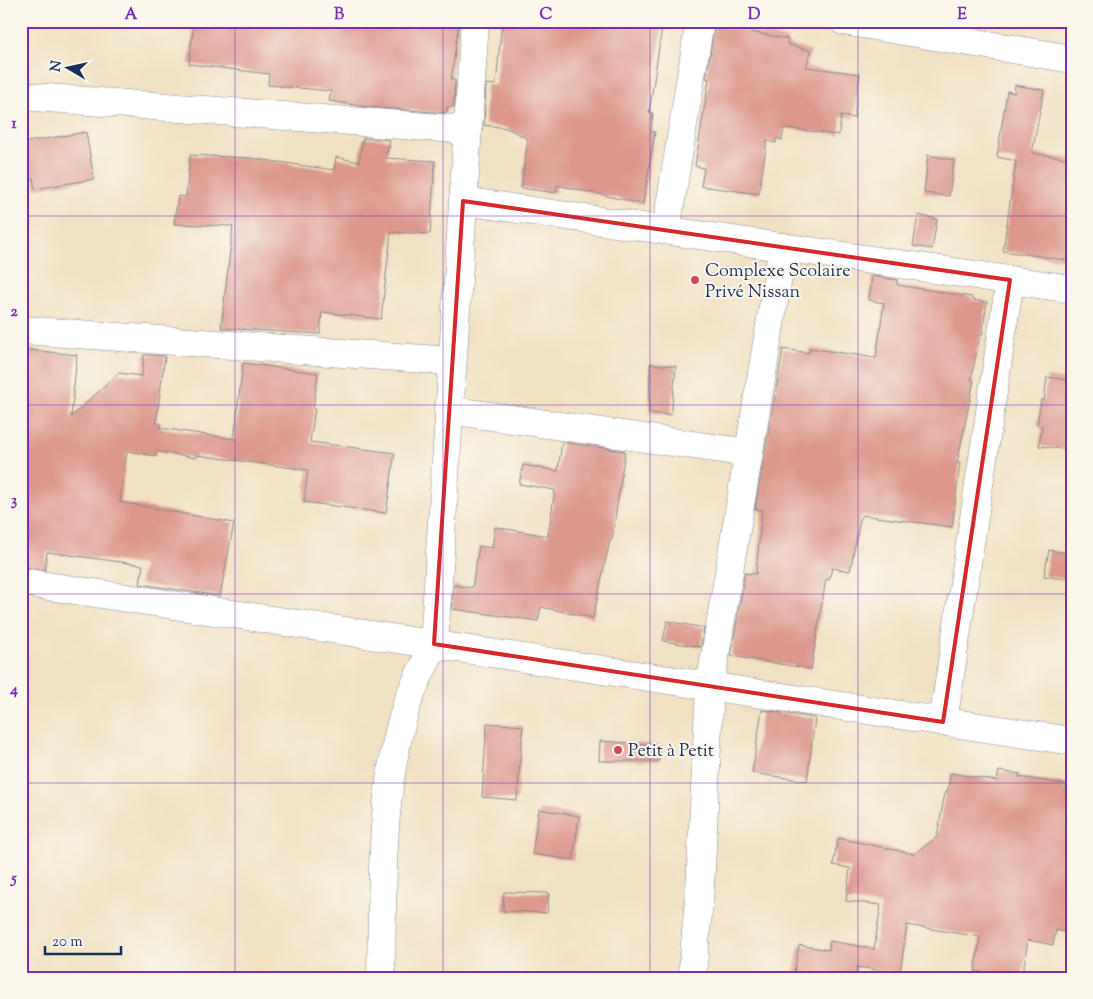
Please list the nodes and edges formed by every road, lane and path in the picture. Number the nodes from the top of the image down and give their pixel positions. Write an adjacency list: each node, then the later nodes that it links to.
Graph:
1 (475, 21): 6 (street)
2 (700, 21): 8 (street)
3 (844, 21): 4 (street)
4 (1072, 58)
5 (21, 96): 6 (street)
6 (468, 130): 7 (street)
7 (463, 201): 8 (street); 13 (street)
8 (666, 230): 9 (street)
9 (783, 247): 10 (street); 15 (street)
10 (1010, 280): 11 (street); 19 (street)
11 (1072, 289)
12 (21, 330): 13 (street)
13 (452, 361): 14 (street)
14 (448, 410): 15 (street); 17 (street)
15 (749, 453): 18 (street)
16 (21, 582): 17 (street)
17 (434, 644): 18 (street); 21 (street)
18 (710, 686): 19 (street); 22 (street)
19 (943, 722): 20 (street)
20 (1072, 741)
21 (381, 978)
22 (692, 978)

